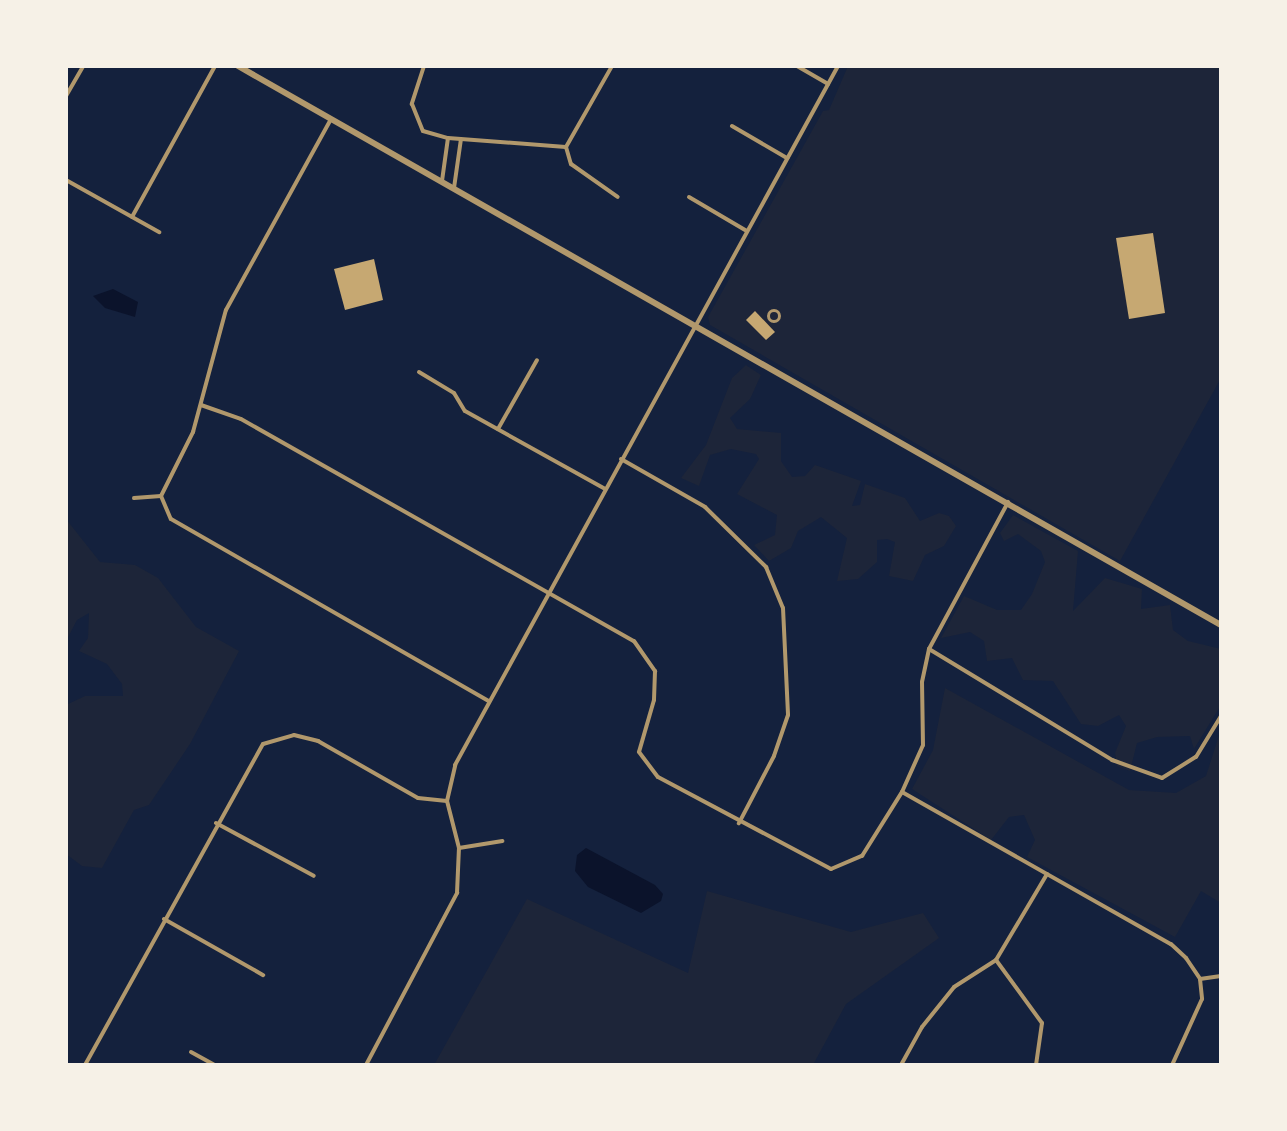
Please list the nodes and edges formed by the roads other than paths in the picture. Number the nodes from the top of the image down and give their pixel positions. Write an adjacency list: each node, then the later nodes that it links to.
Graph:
1 (83, 66): 9 (street)
2 (215, 66): 21 (street)
3 (238, 66): 10 (street)
4 (424, 66): 12 (street)
5 (612, 66): 14 (street)
6 (797, 66): 8 (street)
7 (838, 66): 8 (street)
8 (828, 84): 15 (street)
9 (66, 96)
10 (331, 119): 17 (street); 27 (street)
11 (732, 126): 15 (street)
12 (448, 138): 13 (street); 17 (street)
13 (461, 139): 14 (street); 18 (street)
14 (566, 147): 19 (street)
15 (787, 158): 22 (street)
16 (66, 180): 21 (street)
17 (442, 181): 18 (street)
18 (454, 188): 24 (street)
19 (618, 197)
20 (689, 197): 22 (street)
21 (132, 217): 23 (street)
22 (747, 231): 24 (street)
23 (159, 232)
24 (695, 325): 29 (street); 33 (street)
25 (537, 360): 28 (street)
26 (419, 372): 28 (street)
27 (201, 405): 31 (street); 34 (street)
28 (498, 429): 30 (street)
29 (621, 459): 30 (street); 42 (street)
30 (605, 489): 34 (street)
31 (161, 496): 32 (street); 37 (street)
32 (134, 498)
33 (1009, 502): 35 (street); 36 (street)
34 (549, 593): 37 (street); 42 (street)
35 (1221, 625)
36 (929, 649): 38 (street); 39 (street)
37 (489, 701): 40 (street)
38 (1221, 716)
39 (902, 792): 42 (street); 45 (street)
40 (447, 801): 41 (street); 44 (street)
41 (216, 823): 46 (street); 47 (street)
42 (739, 823)
43 (502, 841): 44 (street)
44 (459, 848): 55 (street)
45 (1047, 874): 48 (street); 51 (street)
46 (314, 876)
47 (164, 919): 49 (street); 53 (street)
48 (996, 960): 56 (street); 57 (street)
49 (263, 975)
50 (1221, 976): 51 (street)
51 (1200, 979): 58 (street)
52 (191, 1052): 54 (street)
53 (85, 1065)
54 (214, 1065)
55 (366, 1065)
56 (901, 1065)
57 (1036, 1065)
58 (1172, 1065)

